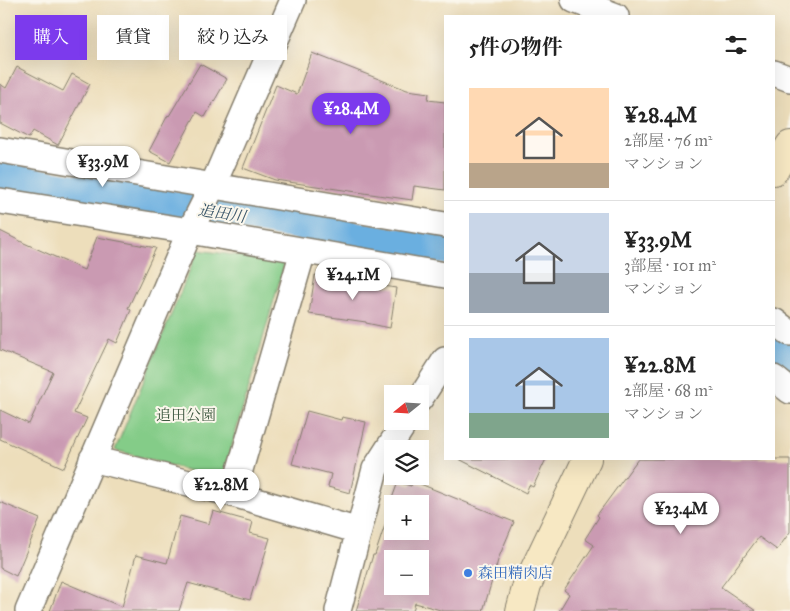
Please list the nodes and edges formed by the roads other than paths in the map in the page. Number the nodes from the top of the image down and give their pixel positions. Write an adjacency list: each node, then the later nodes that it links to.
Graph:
1 (293, 0): 9 (street)
2 (574, 0): 3 (street)
3 (613, 15)
4 (775, 74): 5 (street)
5 (790, 79)
6 (790, 145): 8 (street)
7 (0, 150): 9 (street)
8 (775, 169)
9 (212, 186): 11 (street); 12 (street)
10 (0, 201): 12 (street)
11 (444, 225)
12 (190, 231): 13 (street); 22 (street)
13 (303, 251): 14 (street); 24 (street)
14 (444, 275)
15 (775, 322): 16 (street)
16 (790, 333)
17 (444, 362): 19 (street)
18 (775, 379): 20 (street)
19 (429, 385)
20 (790, 390)
21 (400, 430): 25 (street)
22 (92, 459): 24 (street); 26 (street)
23 (587, 460): 28 (street)
24 (233, 494): 25 (street)
25 (359, 531): 27 (street)
26 (28, 611)
27 (338, 611)
28 (520, 611)

